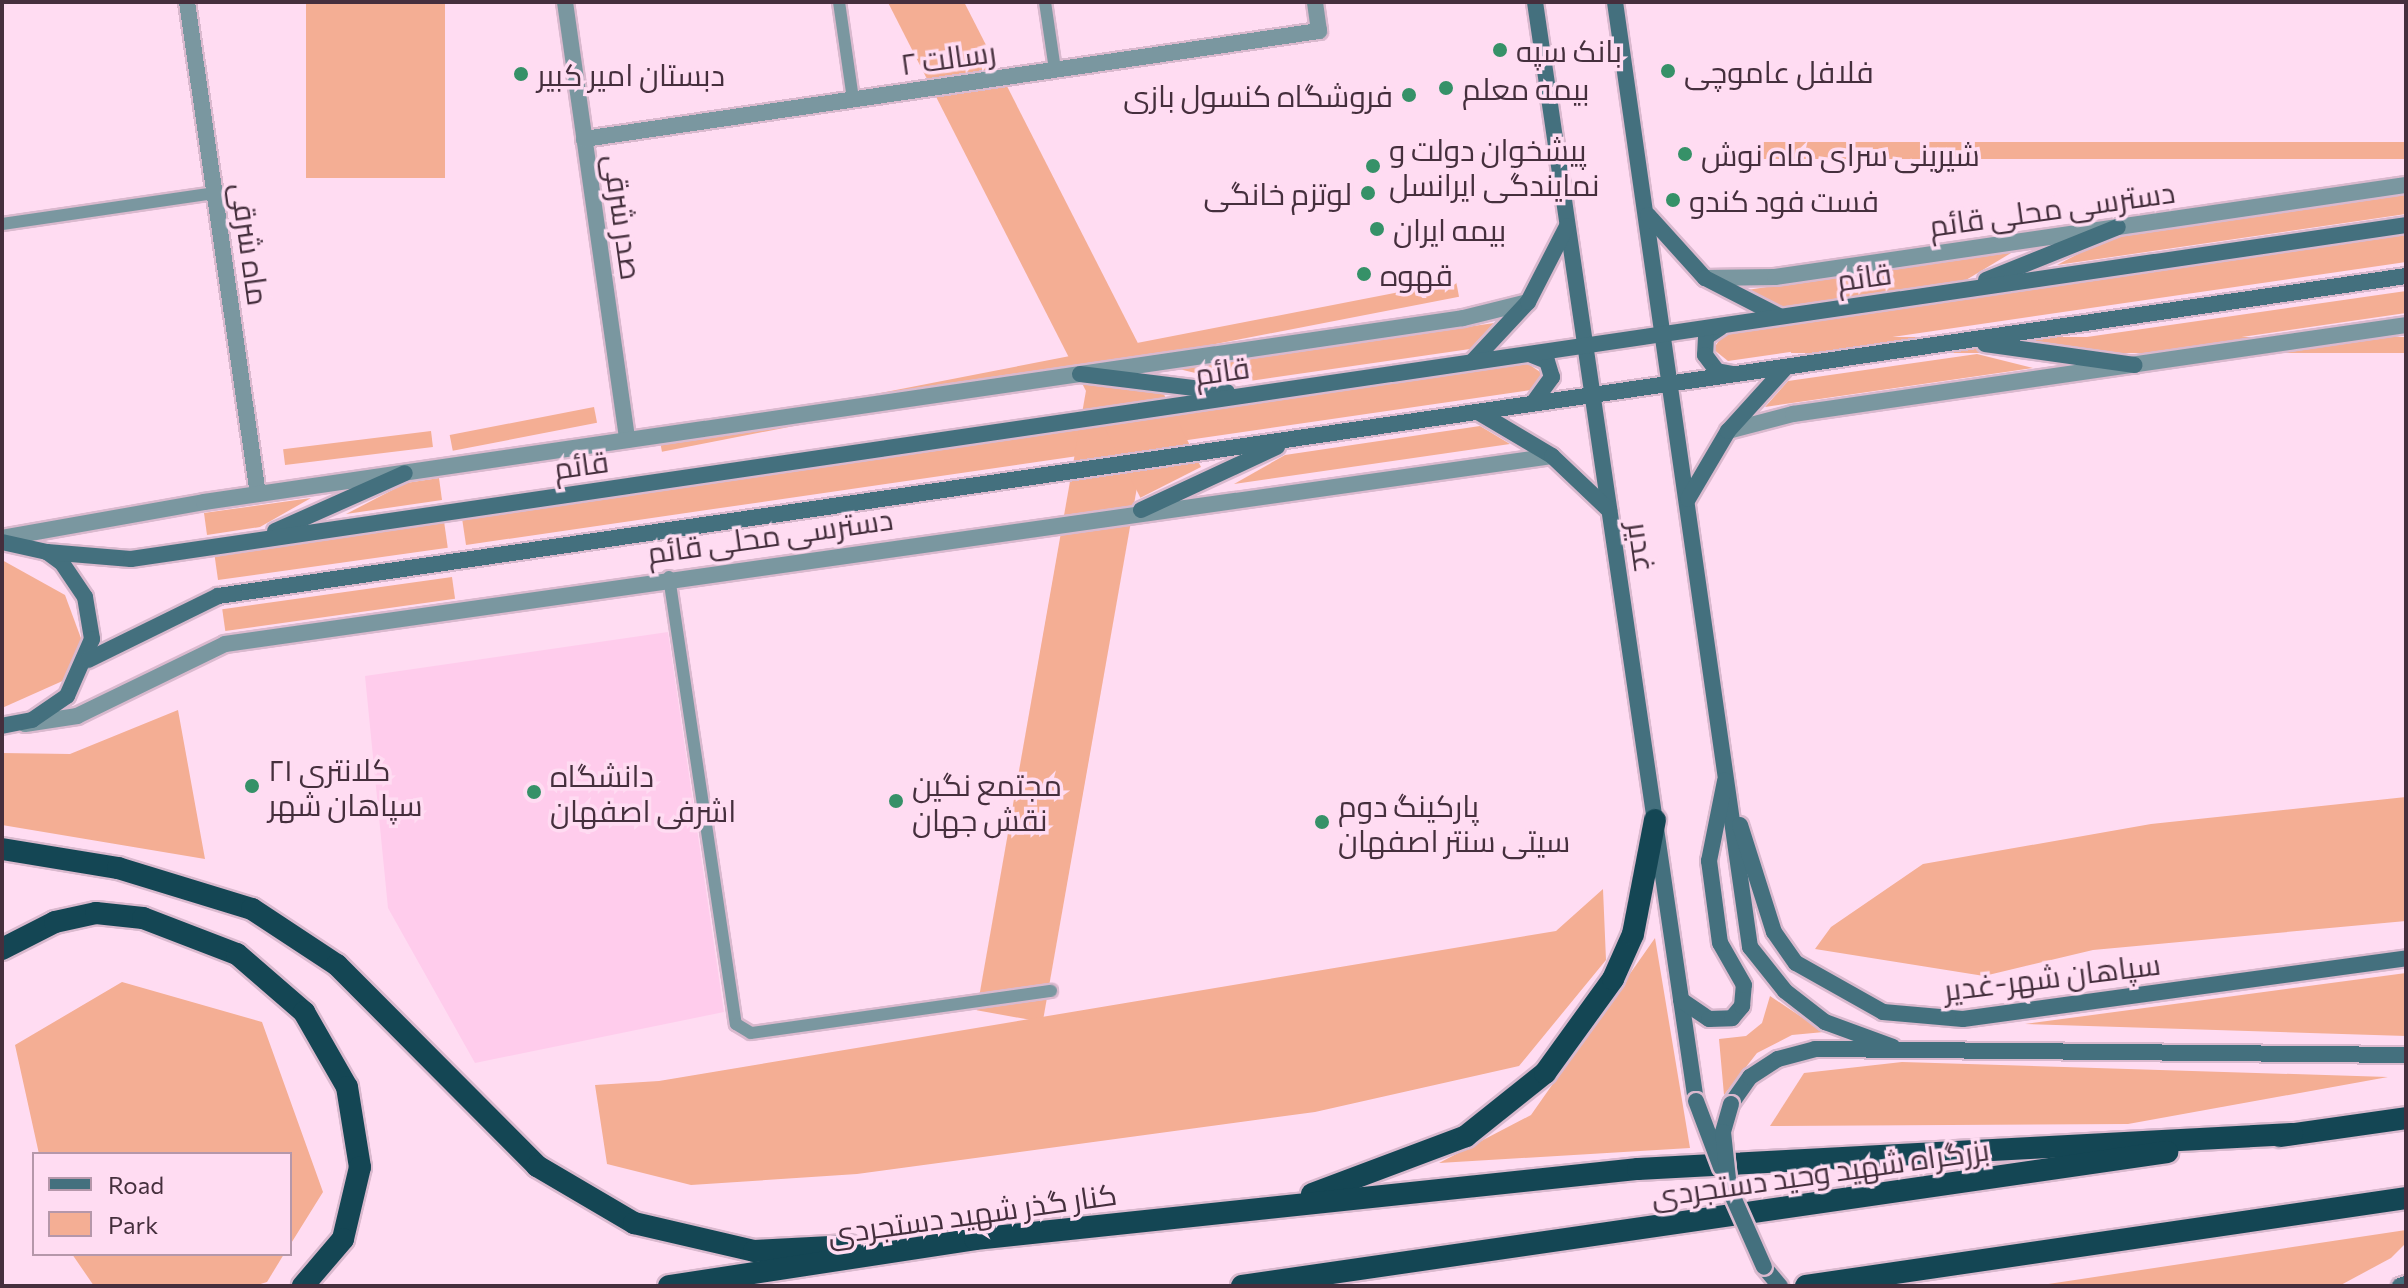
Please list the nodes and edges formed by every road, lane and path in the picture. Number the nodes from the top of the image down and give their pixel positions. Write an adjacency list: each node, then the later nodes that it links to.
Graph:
1 (187, 2): 12 (street, ماه شرقی)
2 (565, 2): 10 (street, صدر شرقی)
3 (839, 2): 9 (lane)
4 (1045, 2): 8 (lane)
5 (1315, 2): 8 (street, رسالت ۲)
6 (1535, 2): 15 (main road, غدیر)
7 (1615, 2): 13 (main road, غدیر)
8 (1055, 70): 9 (street, رسالت ۲)
9 (853, 99): 10 (street, رسالت ۲)
10 (584, 139): 41 (street, صدر شرقی)
11 (2406, 185): 17 (street, دسترسی محلی قائم)
12 (215, 193): 14 (lane); 44 (street, ماه شرقی)
13 (1646, 213): 19 (main road); 25 (main road, غدیر)
14 (2, 224)
15 (1567, 224): 21 (main road); 27 (main road, غدیر)
16 (2406, 225): 20 (main road, قائم)
17 (2118, 227): 19 (street, دسترسی محلی قائم); 20 (main road)
18 (2406, 276): 26 (main road)
19 (1705, 278): 22 (main road)
20 (1958, 291): 22 (main road, قائم)
21 (1528, 302): 29 (main road); 32 (street)
22 (1780, 317): 23 (main road, قائم)
23 (1730, 324): 25 (main road, قائم); 33 (main road)
24 (2406, 325): 30 (street)
25 (1666, 333): 27 (main road, قائم); 34 (main road, غدیر)
26 (1964, 341): 30 (main road); 31 (main road)
27 (1587, 345): 28 (main road, قائم); 36 (main road, غدیر)
28 (1522, 354): 29 (main road, قائم); 37 (main road)
29 (1472, 362): 35 (main road, قائم)
30 (2135, 365): 39 (street)
31 (1786, 367): 33 (main road); 39 (main road)
32 (1080, 374): 35 (main road); 41 (street)
33 (1736, 374): 34 (main road)
34 (1671, 384): 36 (main road); 45 (main road, غدیر)
35 (1248, 394): 49 (main road, قائم)
36 (1592, 395): 37 (main road); 47 (main road, غدیر)
37 (1528, 405): 38 (main road)
38 (1478, 412): 40 (main road); 42 (main road)
39 (1728, 431): 45 (main road)
40 (1294, 439): 46 (main road); 52 (main road)
41 (627, 440): 43 (street)
42 (1552, 456): 46 (street, دسترسی محلی قائم); 47 (main road)
43 (405, 473): 44 (street); 49 (main road)
44 (258, 494): 48 (street)
45 (1688, 499): 54 (main road, غدیر)
46 (1141, 510): 51 (street, دسترسی محلی قائم)
47 (1609, 510): 56 (main road, غدیر)
48 (2, 540): 50 (main road, قائم)
49 (256, 540): 50 (main road, قائم)
50 (47, 552): 52 (main road)
51 (669, 577): 53 (street, دسترسی محلی قائم); 60 (lane)
52 (88, 660): 53 (main road)
53 (7, 726)
54 (1728, 768): 55 (main road, غدیر); 61 (main road)
55 (1733, 801): 59 (main road, سپاهان شهر-غدیر); 62 (main road)
56 (1655, 820): 61 (main road, غدیر); 68 (highway)
57 (2, 849): 69 (highway)
58 (2, 949): 72 (highway)
59 (2406, 958)
60 (1051, 991)
61 (1681, 1000): 66 (main road, غدیر, bridge)
62 (1893, 1047): 63 (main road); 66 (main road, bridge)
63 (2406, 1055)
64 (2406, 1118): 65 (highway, بزرگراه شهید وحید دستجردی)
65 (2292, 1134): 68 (highway); 74 (highway, بزرگراه شهید وحید دستجردی)
66 (1729, 1188): 70 (main road, bridge)
67 (2406, 1198): 77 (highway)
68 (1285, 1205): 69 (highway, کنار گذر شهید دستجردی)
69 (975, 1239): 73 (highway, کنار گذر شهید دستجردی)
70 (1764, 1267): 75 (main road); 76 (main road)
71 (2406, 1284): 78 (main road)
72 (303, 1286)
73 (669, 1286)
74 (1242, 1286)
75 (1774, 1286)
76 (1780, 1286)
77 (1806, 1286)
78 (2400, 1286)

